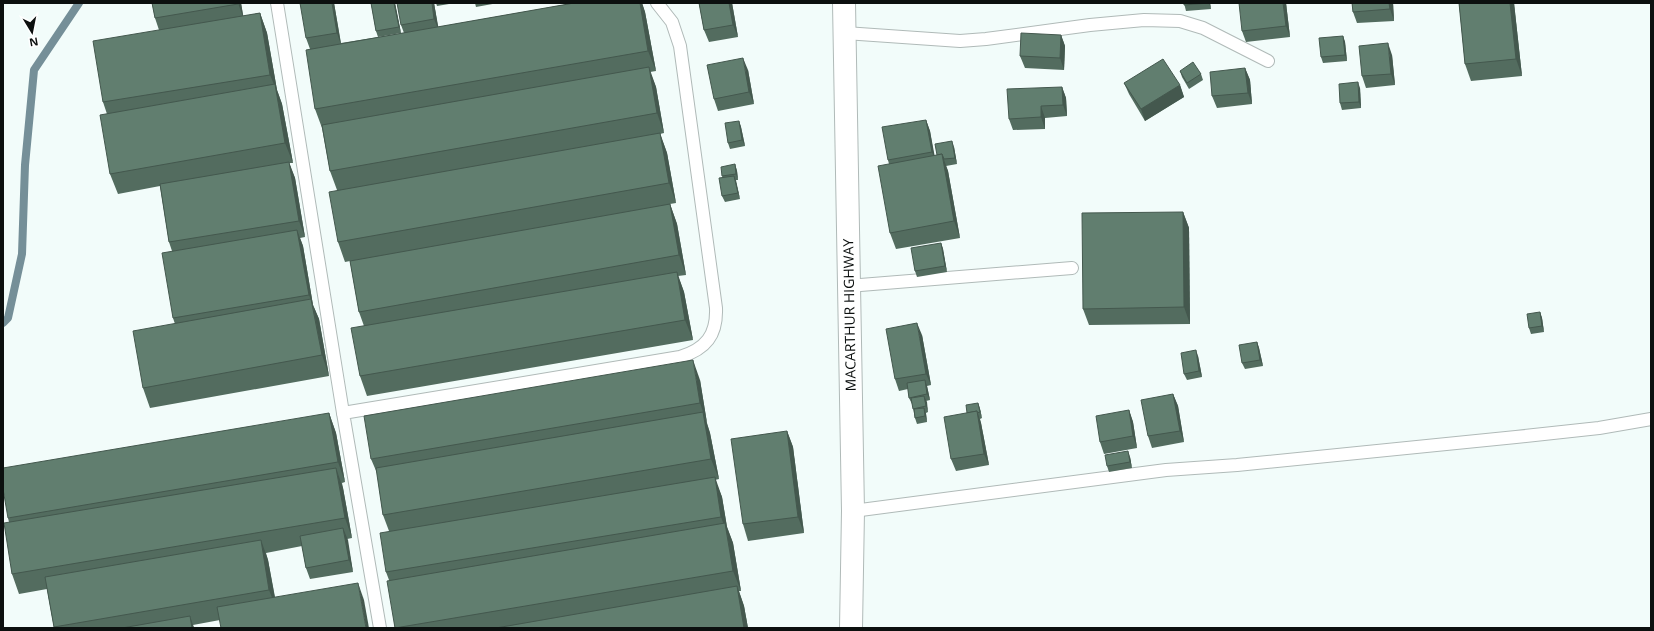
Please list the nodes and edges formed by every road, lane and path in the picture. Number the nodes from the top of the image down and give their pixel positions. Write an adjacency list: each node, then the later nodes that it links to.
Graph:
1 (277, 3): 8 (lane)
2 (657, 3): 8 (lane)
3 (844, 3): 4 (highway, MACARTHUR HIGHWAY)
4 (845, 33): 5 (lane); 7 (highway, MACARTHUR HIGHWAY)
5 (1268, 61)
6 (1072, 268): 7 (lane)
7 (848, 286): 10 (highway, MACARTHUR HIGHWAY)
8 (343, 413): 11 (lane)
9 (1651, 419): 10 (lane)
10 (853, 511): 12 (highway, MACARTHUR HIGHWAY)
11 (380, 628)
12 (851, 628)

